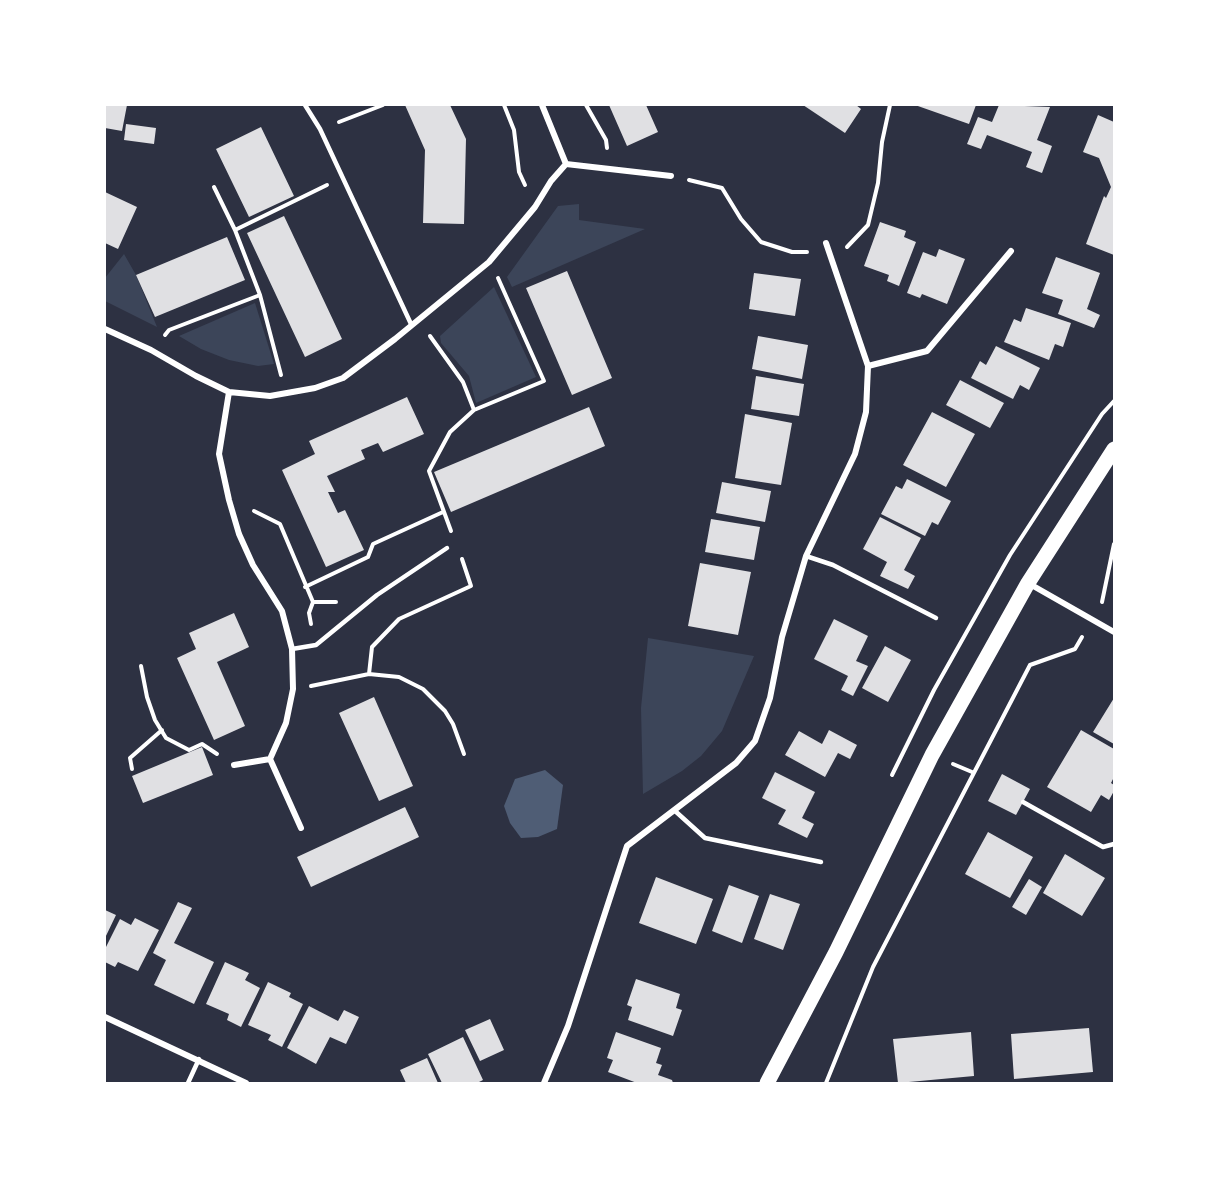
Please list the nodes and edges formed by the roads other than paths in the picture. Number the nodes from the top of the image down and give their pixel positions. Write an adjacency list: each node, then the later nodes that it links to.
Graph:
1 (305, 105): 7 (lane)
2 (542, 105): 3 (street)
3 (566, 164): 4 (street); 7 (street)
4 (671, 176)
5 (826, 243): 9 (street)
6 (1011, 250): 9 (street)
7 (411, 324): 10 (street)
8 (105, 329): 10 (street)
9 (868, 366): 13 (street)
10 (229, 392): 17 (street)
11 (1114, 449): 14 (main road)
12 (447, 548): 17 (lane)
13 (806, 556): 15 (lane); 21 (street)
14 (1028, 583): 16 (street); 30 (main road)
15 (936, 618)
16 (1114, 632)
17 (292, 649): 18 (street)
18 (270, 759): 19 (street); 22 (street)
19 (234, 765)
20 (1023, 802): 23 (lane)
21 (674, 810): 24 (lane); 29 (street)
22 (301, 828)
23 (1114, 843)
24 (821, 862)
25 (105, 1017): 26 (street)
26 (199, 1059): 27 (lane); 28 (street)
27 (188, 1083)
28 (246, 1083)
29 (544, 1083)
30 (767, 1083)

